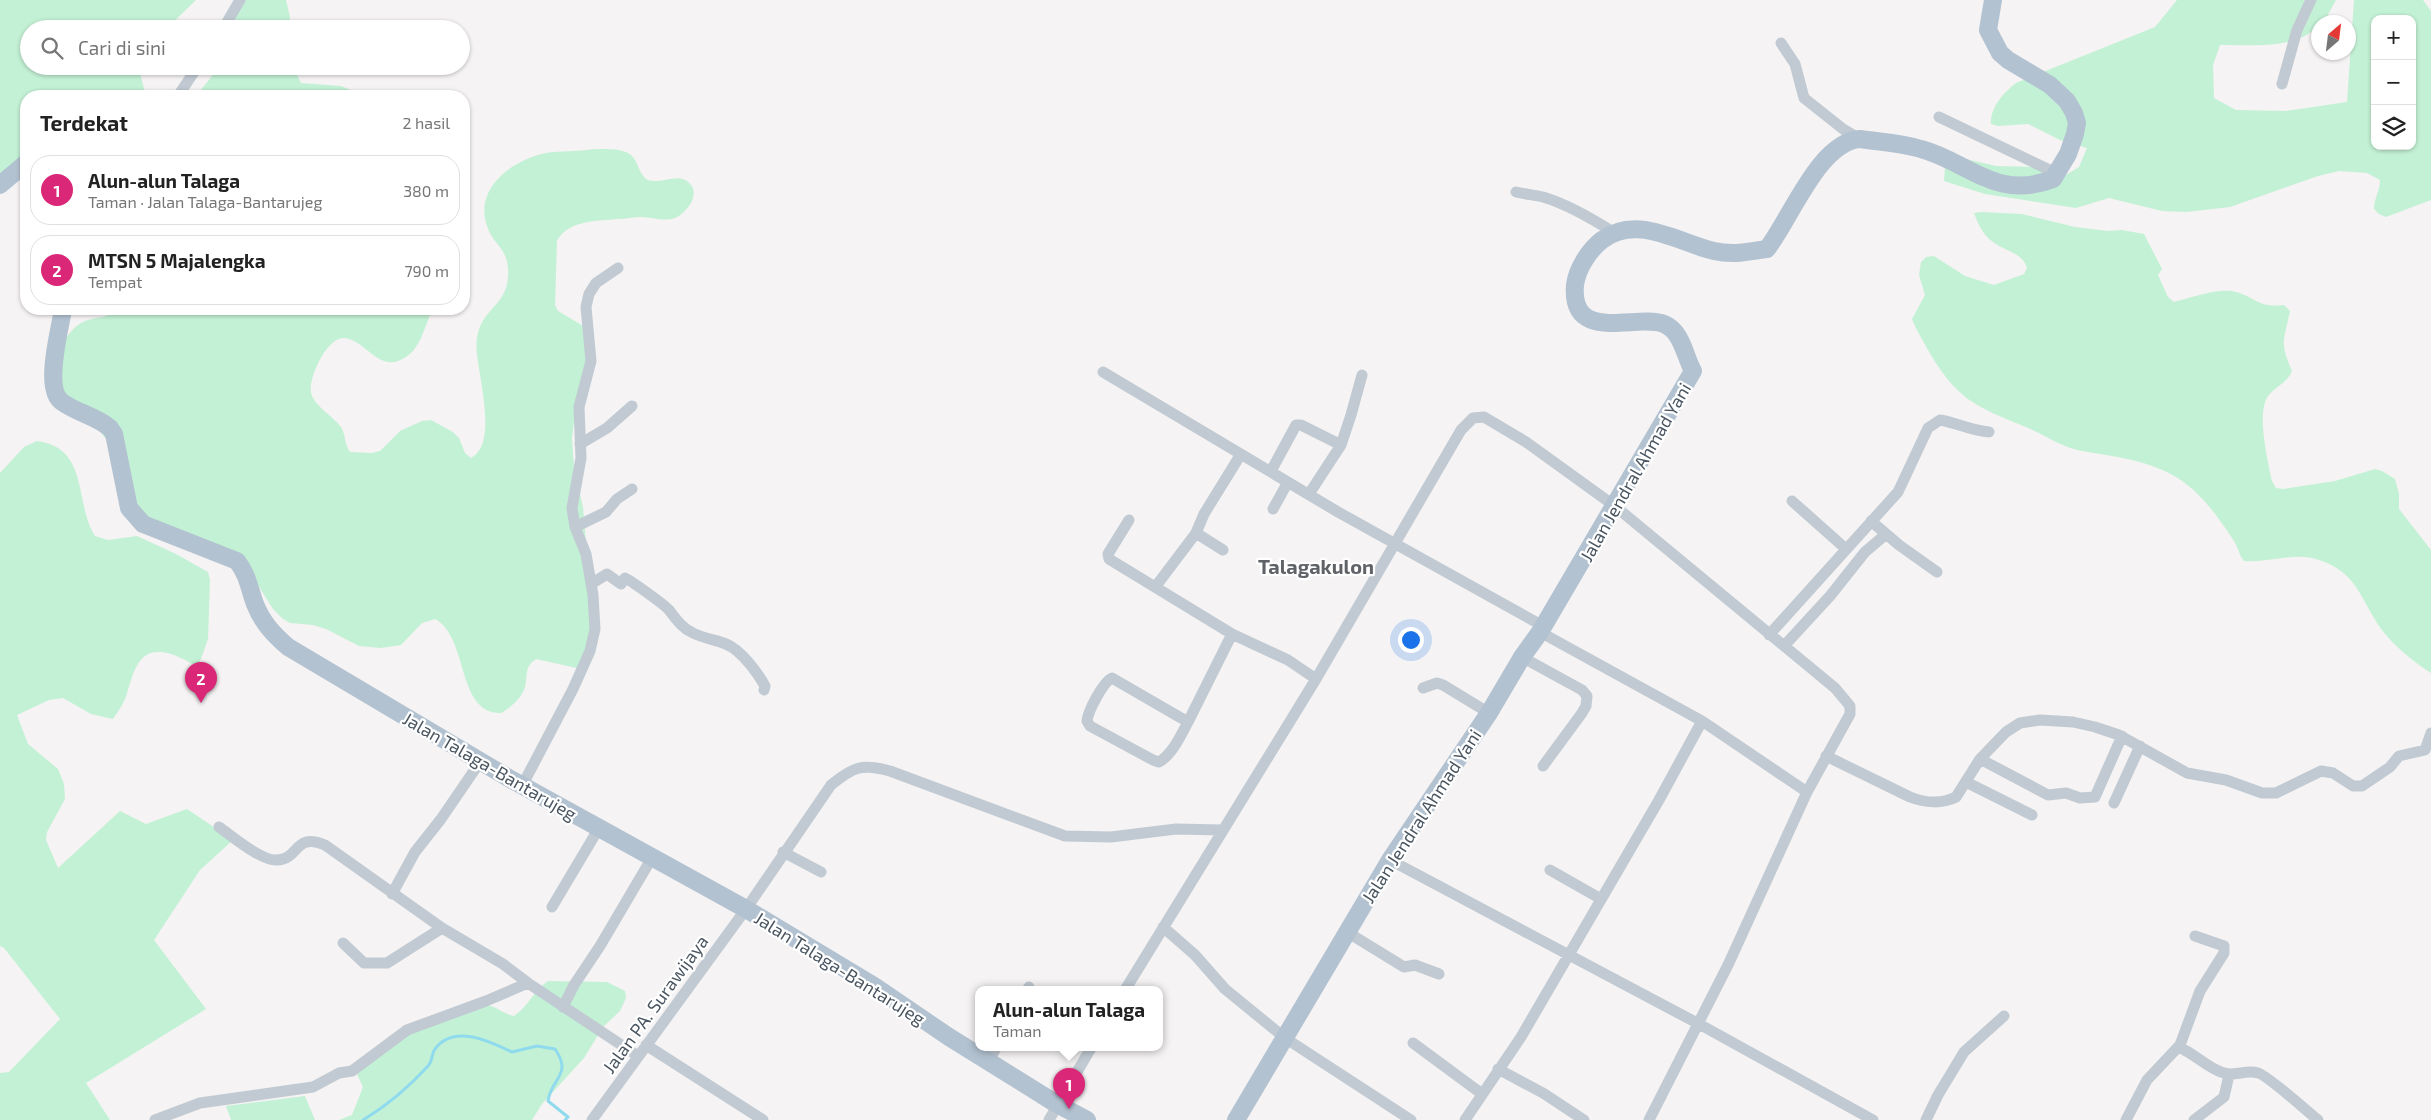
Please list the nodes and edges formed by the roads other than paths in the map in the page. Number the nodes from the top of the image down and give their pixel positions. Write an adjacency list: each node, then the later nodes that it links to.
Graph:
1 (240, 0): 4 (street)
2 (1993, 0): 12 (main road)
3 (2311, 0): 7 (street)
4 (228, 20)
5 (1782, 43): 10 (street)
6 (192, 75): 8 (street)
7 (2282, 84)
8 (182, 90)
9 (1939, 117): 12 (street)
10 (1860, 139): 12 (main road); 15 (main road)
11 (20, 168): 13 (main road)
12 (2058, 174)
13 (0, 185)
14 (1516, 192): 15 (street)
15 (1613, 232): 30 (main road, Jalan Jendral Ahmad Yani)
16 (618, 268): 22 (street)
17 (62, 315): 59 (main road, Jalan Talaga-Bantarujeg)
18 (1103, 372): 24 (street)
19 (1362, 375): 23 (street)
20 (632, 406): 22 (street)
21 (1989, 432): 33 (street)
22 (580, 444): 34 (street)
23 (1340, 445): 25 (street); 28 (street)
24 (1242, 454): 25 (street); 35 (street)
25 (1271, 471): 26 (street)
26 (1288, 482): 28 (street); 31 (street)
27 (632, 489): 34 (street)
28 (1309, 494): 37 (street)
29 (1792, 501): 38 (street)
30 (1616, 506): 37 (street); 43 (main road, Jalan Jendral Ahmad Yani); 45 (street)
31 (1273, 509)
32 (1129, 520): 42 (street)
33 (1871, 521): 36 (street); 38 (street)
34 (576, 526): 41 (street)
35 (1196, 533): 39 (street); 42 (street)
36 (1886, 535): 40 (street); 46 (street)
37 (1394, 543): 43 (street); 48 (street)
38 (1846, 549): 45 (street)
39 (1223, 550)
40 (1937, 572)
41 (591, 584): 50 (street); 62 (street)
42 (1156, 586): 44 (street)
43 (1541, 629): 47 (main road, Jalan Jendral Ahmad Yani); 52 (street)
44 (1232, 634): 48 (street); 53 (street)
45 (1768, 635): 46 (street)
46 (1784, 646): 57 (street)
47 (1522, 657): 51 (main road, Jalan Jendral Ahmad Yani); 60 (street)
48 (1316, 680): 68 (street)
49 (1424, 688): 51 (street)
50 (764, 690)
51 (1489, 713): 71 (main road, Jalan Jendral Ahmad Yani)
52 (1702, 721): 63 (street); 75 (street)
53 (1188, 722): 53 (street)
54 (2431, 733): 56 (street)
55 (2122, 736): 56 (street); 58 (street); 58 (street)
56 (2140, 746): 64 (street)
57 (1826, 756): 61 (street); 63 (street)
58 (1980, 759): 61 (street)
59 (480, 762): 62 (main road, Jalan Talaga-Bantarujeg); 74 (street)
60 (1543, 766)
61 (1966, 782): 65 (street)
62 (522, 786): 67 (main road, Jalan Talaga-Bantarujeg)
63 (1806, 792): 89 (street)
64 (2114, 803)
65 (2032, 814)
66 (219, 827): 74 (street)
67 (599, 828): 70 (main road, Jalan Talaga-Bantarujeg); 76 (street)
68 (1222, 830): 69 (street, Jalan PA. Surawijaya); 78 (street)
69 (783, 852): 73 (street); 77 (street, Jalan PA. Surawijaya)
70 (653, 856): 77 (main road, Jalan Talaga-Bantarujeg); 87 (street)
71 (1390, 860): 80 (main road, Jalan Jendral Ahmad Yani); 83 (street)
72 (1550, 870): 75 (street)
73 (820, 872)
74 (392, 894): 79 (street)
75 (1601, 899): 83 (street)
76 (552, 907)
77 (746, 909): 92 (street, Jalan PA. Surawijaya); 93 (main road, Jalan Talaga-Bantarujeg)
78 (1163, 927): 86 (street); 90 (street)
79 (442, 928): 82 (street); 85 (street)
80 (1347, 932): 84 (street); 90 (main road, Jalan Jendral Ahmad Yani)
81 (2195, 936): 94 (street)
82 (343, 943)
83 (1568, 954): 89 (street); 98 (street)
84 (1439, 974)
85 (528, 983): 87 (street); 102 (street)
86 (1127, 986)
87 (563, 1006): 97 (street)
88 (2004, 1016): 113 (street)
89 (1699, 1024): 111 (street); 112 (street)
90 (1285, 1038): 107 (main road, Jalan Jendral Ahmad Yani); 108 (street)
91 (1413, 1043): 100 (street)
92 (646, 1045): 97 (street, Jalan PA. Surawijaya); 104 (street)
93 (975, 1045)
94 (2178, 1047): 99 (street); 114 (street)
95 (1089, 1051): 101 (street)
96 (992, 1055): 101 (main road, Jalan Talaga-Bantarujeg)
97 (638, 1056): 103 (street, Jalan PA. Surawijaya)
98 (1498, 1068): 100 (street); 110 (street)
99 (2229, 1075): 115 (street); 116 (street)
100 (1482, 1094): 109 (street)
101 (1058, 1105): 105 (street); 106 (main road, Jalan Talaga-Bantarujeg)
102 (155, 1120)
103 (592, 1120)
104 (763, 1120)
105 (1049, 1120)
106 (1087, 1120)
107 (1236, 1120)
108 (1411, 1120)
109 (1465, 1120)
110 (1584, 1120)
111 (1649, 1120)
112 (1873, 1120)
113 (1926, 1120)
114 (2126, 1120)
115 (2194, 1120)
116 (2318, 1120)

